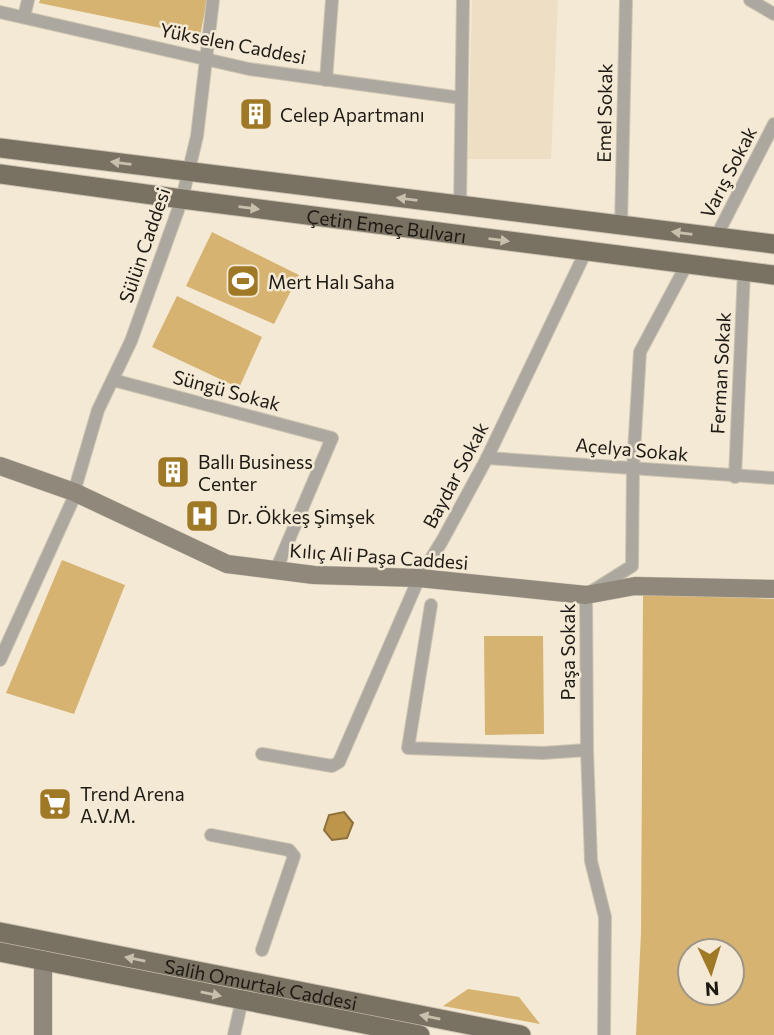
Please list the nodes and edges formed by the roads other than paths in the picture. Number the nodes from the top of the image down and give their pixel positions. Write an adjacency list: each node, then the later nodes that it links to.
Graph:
1 (28, 0): 9 (street)
2 (213, 0): 10 (street, Sülün Caddesi)
3 (332, 0): 11 (street)
4 (463, 0): 12 (street)
5 (626, 0): 19 (street, Emel Sokak)
6 (750, 0): 8 (street)
7 (0, 12): 9 (street, Yükselen Caddesi)
8 (774, 14)
9 (24, 17): 10 (street, Yükselen Caddesi)
10 (206, 61): 11 (street, Yükselen Caddesi); 15 (street, Sülün Caddesi)
11 (326, 80): 12 (street, Yükselen Caddesi)
12 (461, 98): 18 (street)
13 (774, 124): 20 (street, Varış Sokak)
14 (0, 148): 15 (main road, Çetin Emeç Bulvarı, one-way to 14)
15 (188, 171): 17 (street, Sülün Caddesi); 18 (main road, Çetin Emeç Bulvarı, one-way to 15)
16 (0, 174): 17 (main road, Çetin Emeç Bulvarı)
17 (182, 199): 22 (main road, Çetin Emeç Bulvarı, one-way to 22); 26 (street, Sülün Caddesi)
18 (460, 205): 19 (main road, Çetin Emeç Bulvarı)
19 (621, 226): 20 (main road, Çetin Emeç Bulvarı, one-way to 19)
20 (716, 237): 21 (main road, Çetin Emeç Bulvarı)
21 (774, 244)
22 (586, 251): 23 (main road, Çetin Emeç Bulvarı); 27 (street, Baydar Sokak)
23 (687, 264): 24 (main road, Çetin Emeç Bulvarı); 29 (street, Paşa Sokak)
24 (744, 271): 25 (main road, Çetin Emeç Bulvarı); 30 (street, Ferman Sokak)
25 (774, 275)
26 (113, 380): 32 (street, Sülün Caddesi); 33 (street, Süngü Sokak)
27 (488, 458): 29 (street, Açelya Sokak); 34 (street, Baydar Sokak)
28 (0, 466): 32 (street, Kılıç Ali Paşa Caddesi)
29 (633, 468): 30 (street, Açelya Sokak); 36 (street, Paşa Sokak)
30 (735, 477): 31 (street, Açelya Sokak)
31 (774, 478)
32 (75, 492): 33 (street, Kılıç Ali Paşa Caddesi); 38 (street, Sülün Caddesi)
33 (276, 570): 34 (street, Kılıç Ali Paşa Caddesi)
34 (419, 578): 36 (street, Kılıç Ali Paşa Caddesi); 40 (street, Baydar Sokak)
35 (774, 589): 36 (street, Kılıç Ali Paşa Caddesi)
36 (586, 595): 39 (street, Paşa Sokak)
37 (431, 605): 39 (street)
38 (0, 660)
39 (587, 750): 51 (street, Paşa Sokak)
40 (262, 754)
41 (211, 835): 43 (street)
42 (0, 932): 50 (main road, Salih Omurtak Caddesi, one-way to 42)
43 (262, 950)
44 (0, 952): 45 (main road, Salih Omurtak Caddesi)
45 (43, 960): 46 (main road, Salih Omurtak Caddesi, one-way to 46); 47 (street)
46 (242, 1000): 48 (street); 49 (main road, Salih Omurtak Caddesi)
47 (43, 1035)
48 (234, 1035)
49 (420, 1035)
50 (521, 1035)
51 (604, 1035)

